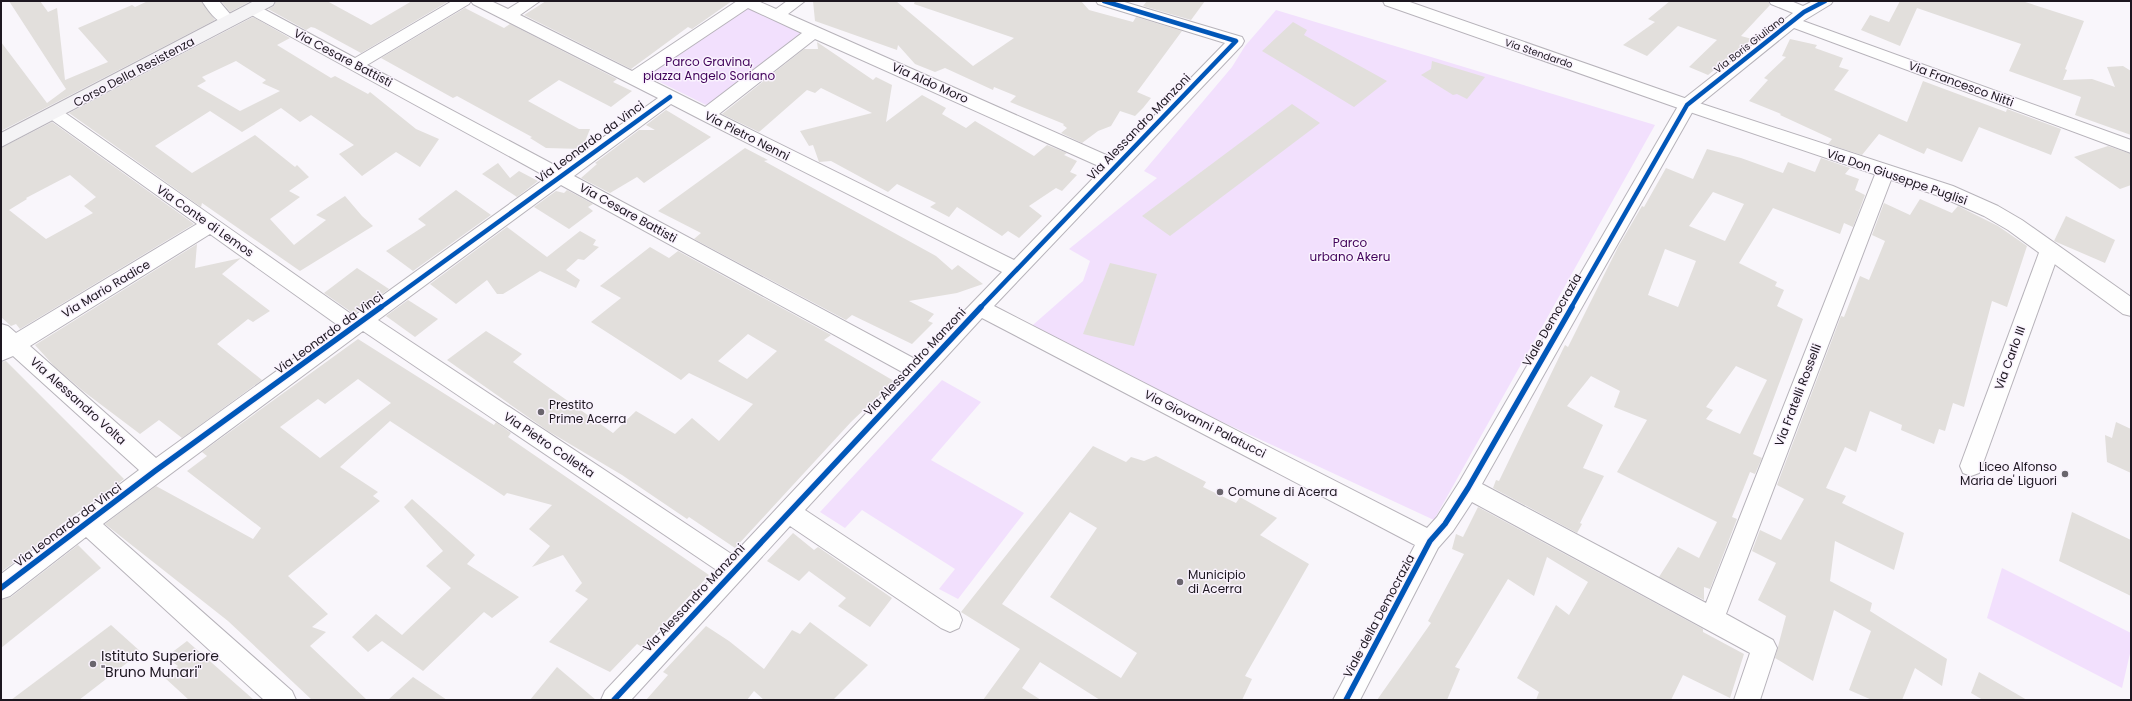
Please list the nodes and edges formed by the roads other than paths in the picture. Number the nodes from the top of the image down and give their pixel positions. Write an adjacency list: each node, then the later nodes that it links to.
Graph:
1 (210, 1): 15 (street)
2 (463, 1): 17 (street)
3 (479, 1): 13 (street, Via Pietro Nenni)
4 (532, 1): 13 (street)
5 (746, 1): 12 (street, Via Aldo Moro); 18 (street)
6 (797, 1): 12 (street)
7 (1104, 1): 25 (street, Via Alessandro Manzoni)
8 (1391, 1): 20 (street, Via Stendardo)
9 (1777, 1): 14 (street, Via Boris Giuliano)
10 (1825, 1): 14 (street, Via Boris Giuliano)
11 (259, 5): 15 (main road, Corso Della Resistenza); 17 (street, Via Cesare Battisti)
12 (777, 15): 16 (street, Via Aldo Moro)
13 (508, 16): 18 (street, Via Pietro Nenni)
14 (1798, 17): 20 (street, Via Boris Giuliano); 24 (street, Via Francesco Nitti)
15 (228, 21): 21 (main road, Corso Della Resistenza)
16 (815, 31): 22 (street); 25 (street, Via Aldo Moro)
17 (356, 64): 27 (street, Via Cesare Battisti)
18 (633, 78): 19 (street, Via Pietro Nenni)
19 (670, 97): 22 (street, Via Pietro Nenni); 27 (street, Via Leonardo da Vinci)
20 (1686, 105): 26 (street, Via Don Giuseppe Puglisi); 38 (street, Viale Democrazia)
21 (55, 114): 23 (main road, Corso Della Resistenza); 28 (street, Via Conte di Lemos)
22 (706, 115): 30 (street, Via Pietro Nenni)
23 (1, 141)
24 (2131, 147)
25 (1115, 166): 30 (street, Via Alessandro Manzoni)
26 (1885, 172): 29 (street, Via Don Giuseppe Puglisi); 44 (street, Via Fratelli Rosselli)
27 (561, 176): 33 (street, Via Leonardo da Vinci); 35 (street, Via Cesare Battisti)
28 (210, 225): 33 (street, Via Conte di Lemos); 34 (street, Via Mario Radice)
29 (2050, 250): 32 (street, Via Don Giuseppe Puglisi); 36 (street, Via Carlo III)
30 (1016, 270): 31 (street, Via Alessandro Manzoni)
31 (980, 308): 35 (street, Via Alessandro Manzoni); 41 (street, Via Giovanni Palatucci)
32 (2131, 308)
33 (359, 324): 37 (street, Via Leonardo da Vinci); 42 (street, Via Pietro Colletta)
34 (6, 343): 37 (street, Via Alessandro Volta)
35 (919, 372): 39 (street, Via Alessandro Manzoni)
36 (1971, 466)
37 (155, 471): 40 (street, Via Leonardo da Vinci)
38 (1468, 488): 41 (street, Viale Democrazia); 44 (street)
39 (788, 512): 42 (street, Via Alessandro Manzoni); 45 (street)
40 (87, 524): 43 (street, Via Leonardo da Vinci); 46 (street)
41 (1430, 541): 48 (street, Viale della Democrazia)
42 (735, 569): 47 (street, Via Alessandro Manzoni)
43 (1, 588)
44 (1712, 619): 49 (street)
45 (950, 620)
46 (283, 700)
47 (614, 700)
48 (1346, 700)
49 (1747, 700)

